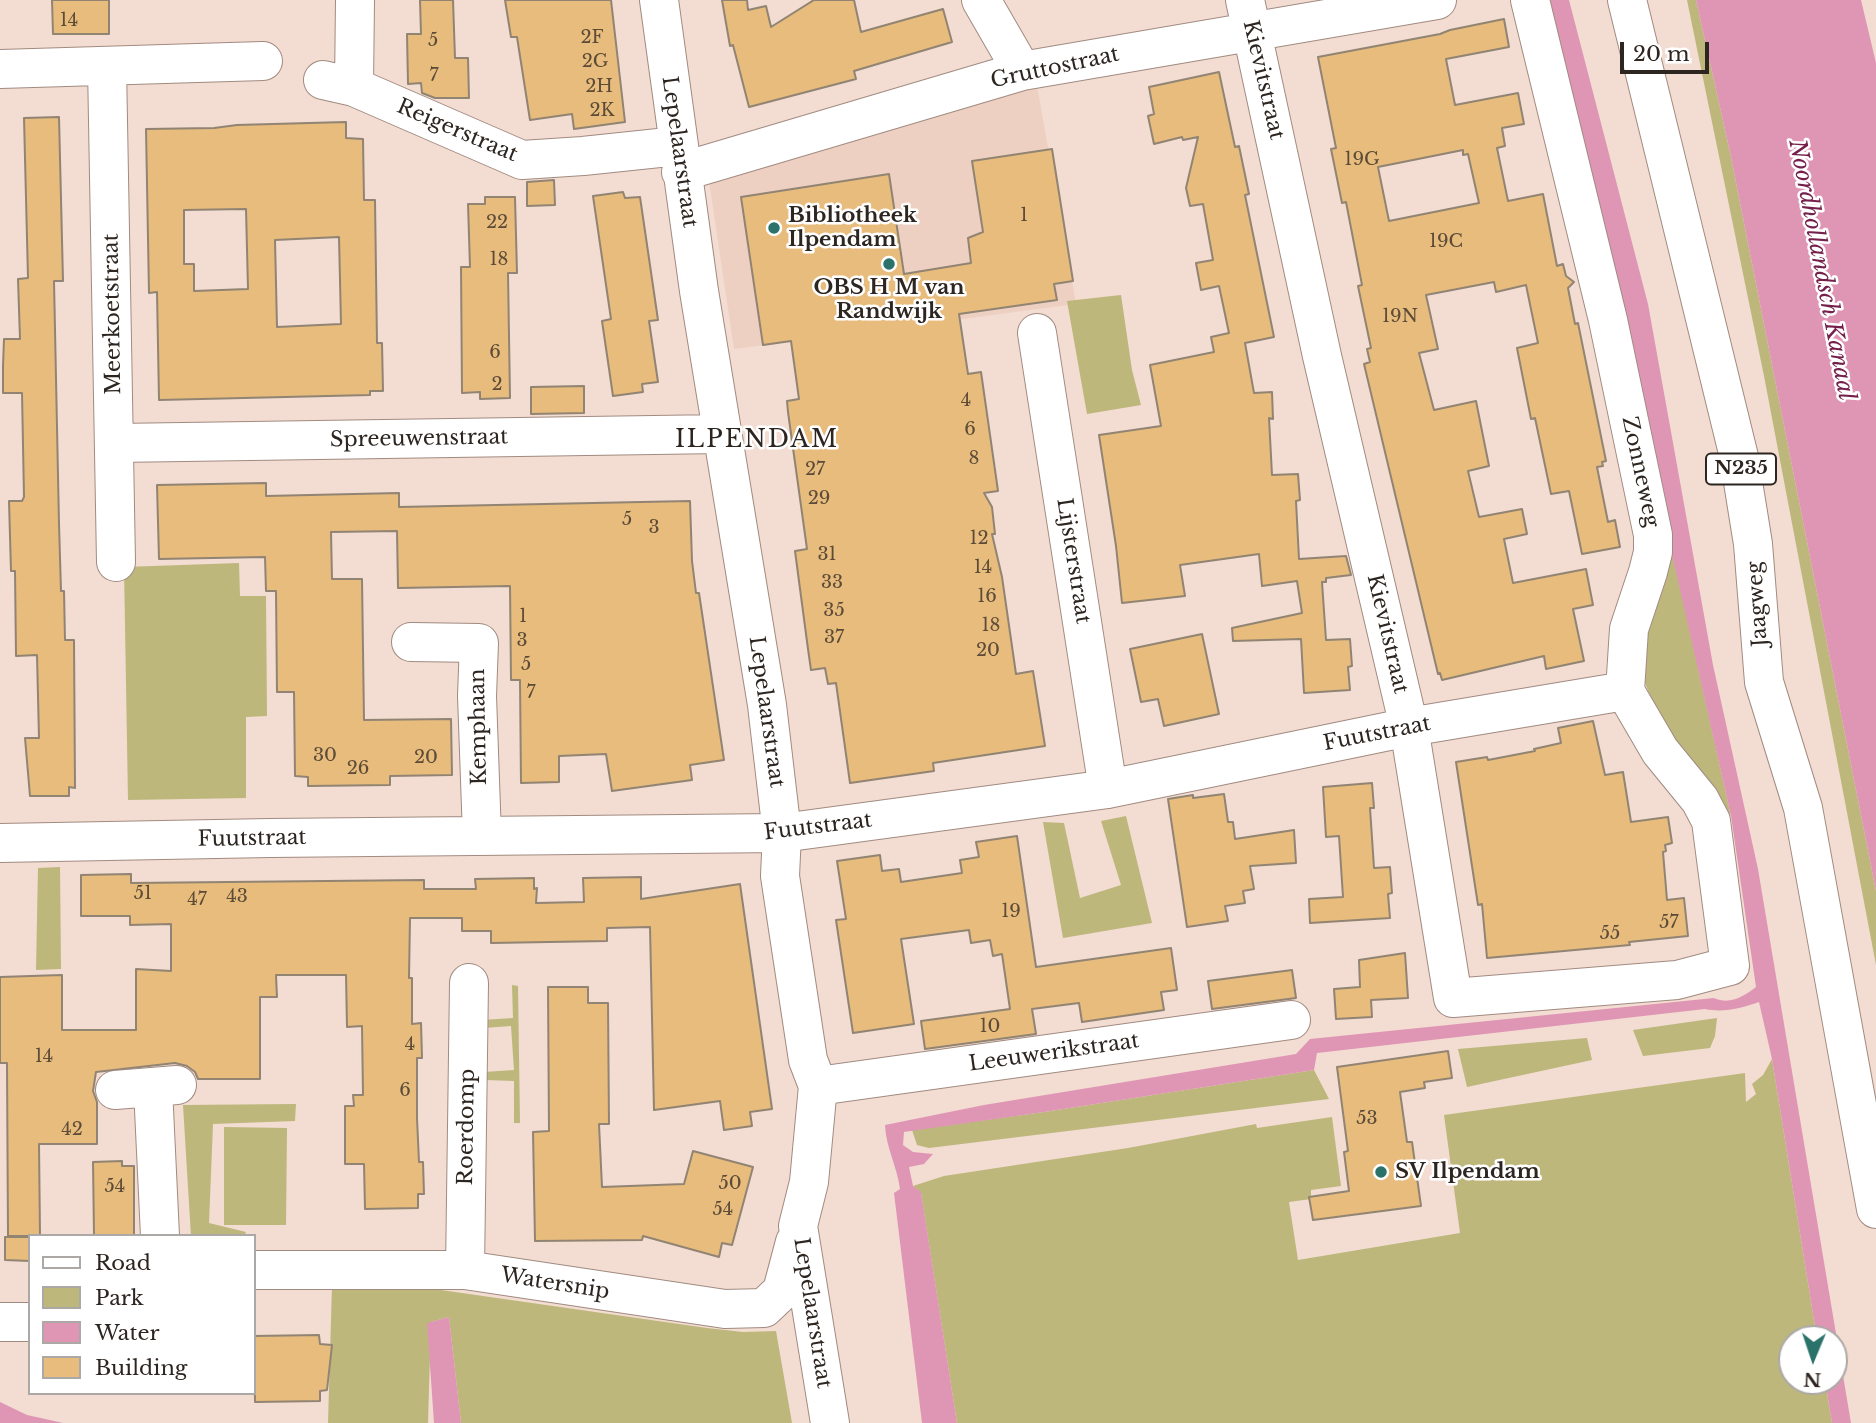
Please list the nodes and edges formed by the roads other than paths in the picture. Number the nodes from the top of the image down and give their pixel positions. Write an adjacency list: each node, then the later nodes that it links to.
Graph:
1 (355, 0): 12 (street, Reigerstraat)
2 (659, 0): 12 (street, Lepelaarstraat)
3 (981, 0): 11 (street)
4 (1437, 0): 7 (street, Gruttostraat)
5 (1530, 0): 18 (street, Zonneweg)
6 (1627, 0): 28 (street, Jaagweg / N235)
7 (1248, 16): 11 (street, Gruttostraat); 19 (street, Kievitstraat)
8 (263, 61): 9 (street)
9 (107, 66): 10 (street); 15 (street, Meerkoetstraat)
10 (0, 69)
11 (1022, 71): 12 (street, Gruttostraat)
12 (679, 159): 14 (street, Lepelaarstraat)
13 (1037, 333): 20 (street, Lijsterstraat)
14 (721, 434): 15 (street, Spreeuwenstraat); 21 (street, Lepelaarstraat)
15 (116, 443): 16 (street, Meerkoetstraat)
16 (116, 562)
17 (411, 642): 22 (street, Kemphaan)
18 (1625, 691): 19 (street, Fuutstraat); 19 (street, Kievitstraat)
19 (1409, 727): 20 (street, Fuutstraat)
20 (1108, 789): 21 (street, Fuutstraat)
21 (782, 833): 22 (street, Fuutstraat); 26 (street, Lepelaarstraat)
22 (482, 836): 23 (street, Fuutstraat)
23 (0, 843)
24 (469, 983): 32 (street, Roerdomp)
25 (1291, 1020): 26 (street, Leeuwerikstraat)
26 (818, 1086): 29 (street, Lepelaarstraat)
27 (115, 1090): 30 (street)
28 (1876, 1209)
29 (799, 1226): 32 (street, Watersnip); 35 (street, Lepelaarstraat)
30 (160, 1234)
31 (256, 1270): 32 (street, Watersnip)
32 (466, 1270)
33 (0, 1322): 34 (street)
34 (28, 1322)
35 (830, 1423)

